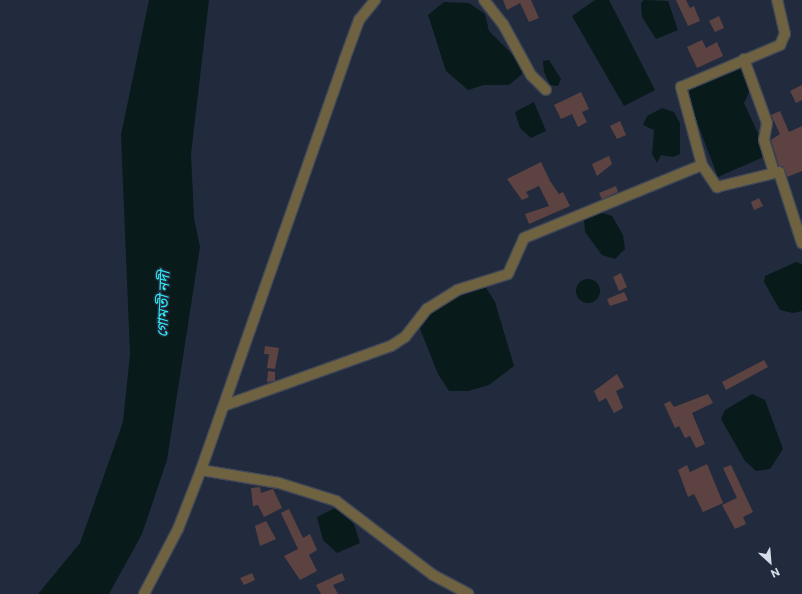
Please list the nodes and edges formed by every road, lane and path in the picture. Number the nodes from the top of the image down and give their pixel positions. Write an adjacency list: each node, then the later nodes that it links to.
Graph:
1 (375, 0): 9 (street)
2 (484, 0): 5 (street)
3 (777, 0): 4 (street)
4 (744, 59): 6 (street); 7 (street)
5 (546, 90)
6 (702, 165): 7 (street); 9 (street)
7 (774, 172): 8 (street)
8 (802, 243)
9 (226, 405): 10 (street)
10 (201, 470): 11 (street); 12 (street)
11 (147, 592)
12 (468, 594)

